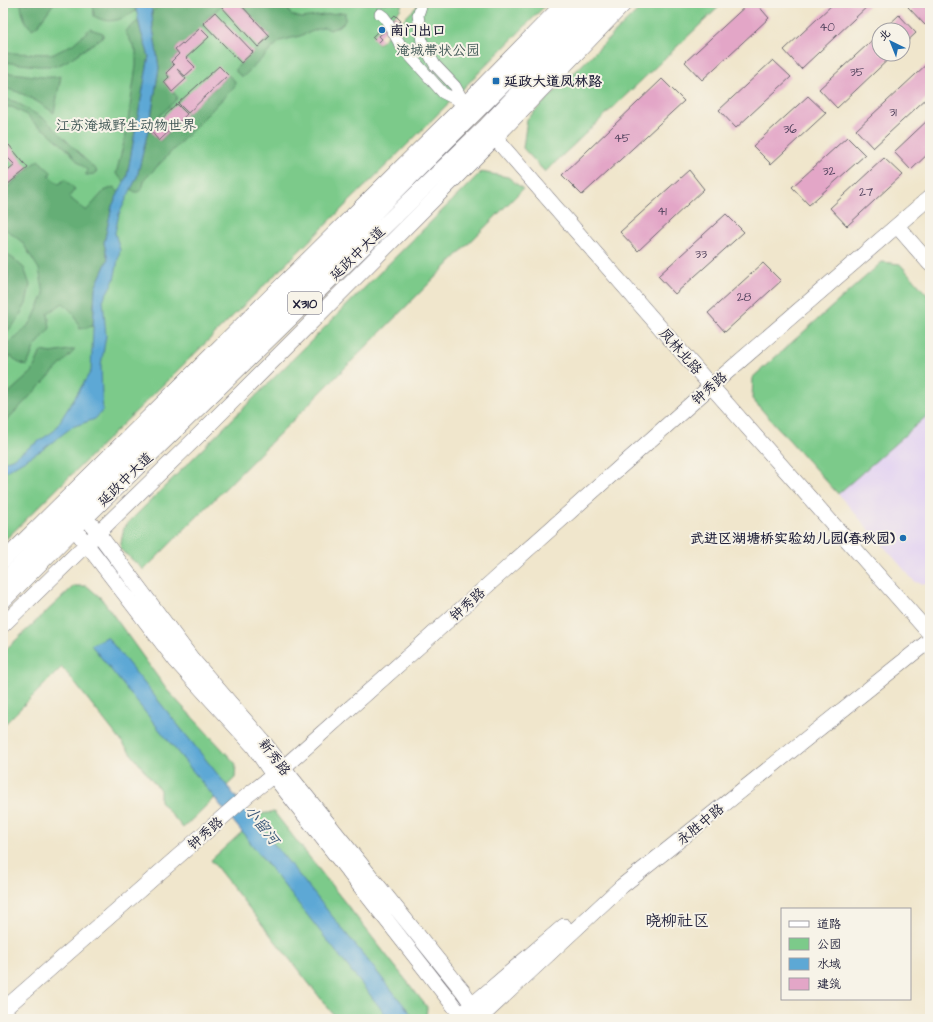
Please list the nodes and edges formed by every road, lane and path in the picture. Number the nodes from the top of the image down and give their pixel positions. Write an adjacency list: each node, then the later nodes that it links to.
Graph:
1 (422, 3): 7 (street)
2 (564, 3): 7 (street)
3 (584, 3): 7 (main road, 延政中大道 / X310)
4 (604, 3): 8 (main road, 延政中大道 / X310)
5 (625, 3): 8 (street)
6 (380, 14): 7 (street)
7 (469, 110): 8 (street, 凤林北路); 13 (main road, 延政中大道 / X310)
8 (490, 132): 12 (street, 凤林北路); 13 (main road, 延政中大道 / X310); 14 (street)
9 (930, 197): 10 (street, 钟秀路)
10 (897, 226): 11 (street); 12 (street, 钟秀路)
11 (930, 264)
12 (711, 386): 20 (street, 凤林北路); 22 (street, 钟秀路)
13 (72, 512): 14 (street, 新秀路); 15 (street, 新秀路); 16 (street); 17 (main road, 延政中大道 / X310); 18 (main road, 延政中大道 / X310)
14 (98, 533): 15 (street); 22 (street, 新秀路)
15 (86, 544): 19 (street); 22 (street, 新秀路)
16 (3, 561)
17 (3, 583)
18 (3, 600)
19 (3, 624)
20 (930, 634)
21 (930, 640): 23 (street, 永胜中路)
22 (278, 771): 24 (street, 新秀路); 25 (street, 钟秀路); 26 (street, 新秀路)
23 (622, 886): 24 (street); 27 (street, 永胜中路)
24 (472, 1005): 26 (street); 27 (street, 新秀路)
25 (3, 1010)
26 (461, 1018)
27 (480, 1018)

